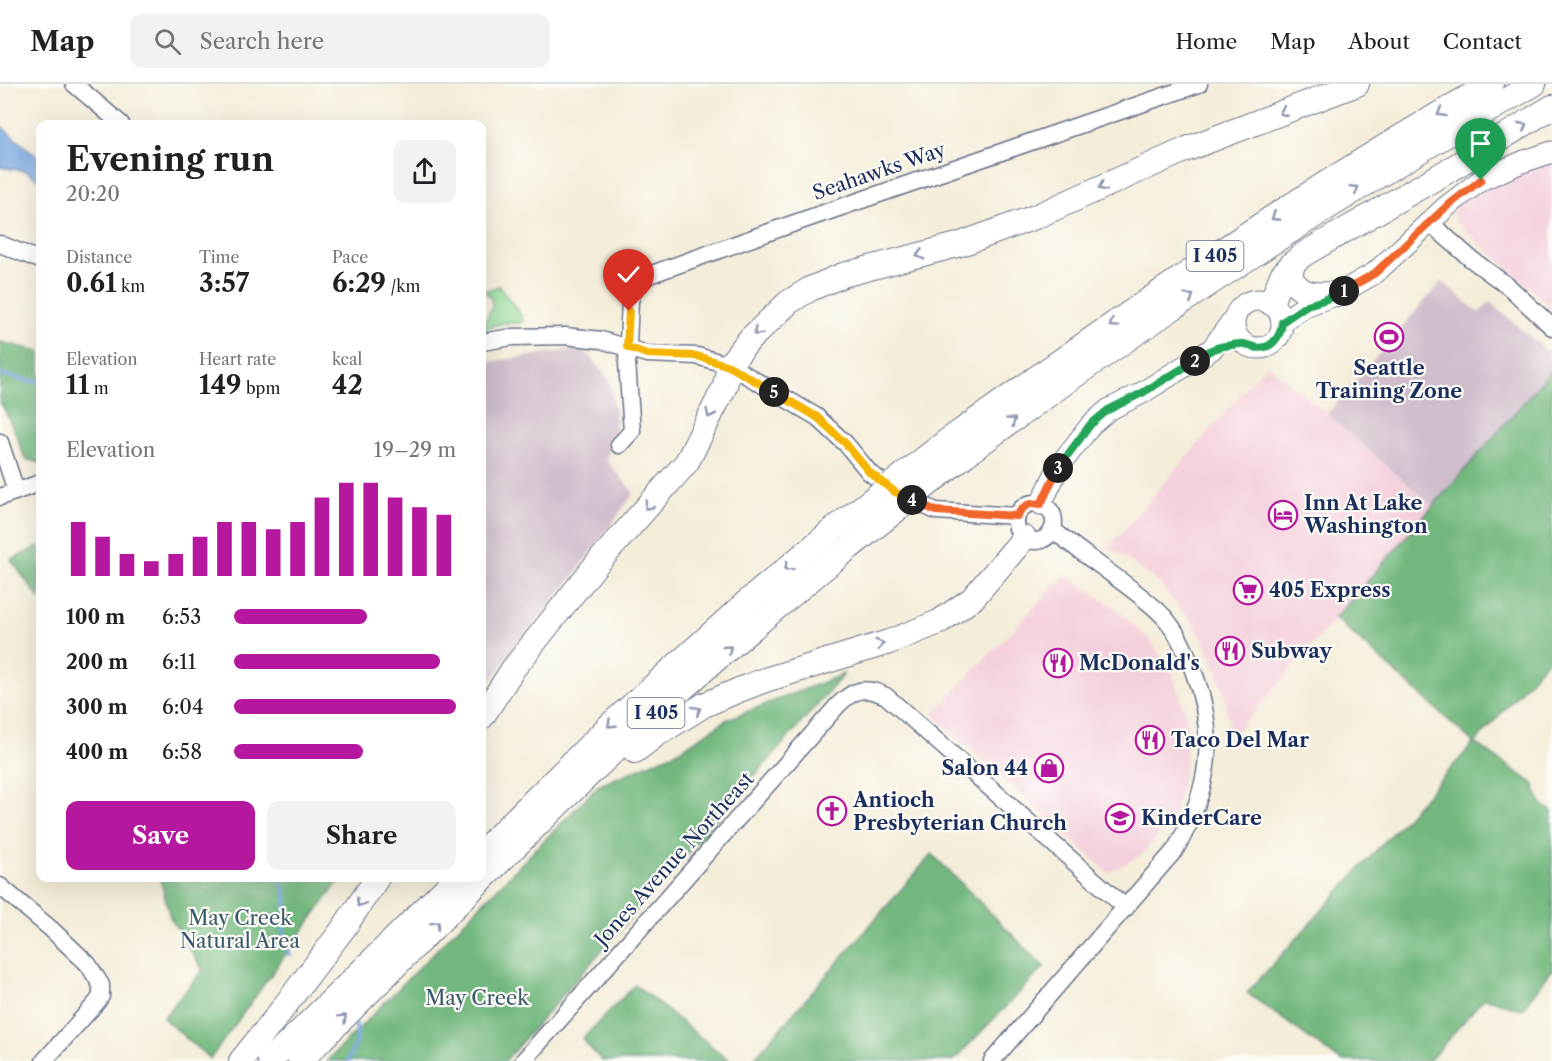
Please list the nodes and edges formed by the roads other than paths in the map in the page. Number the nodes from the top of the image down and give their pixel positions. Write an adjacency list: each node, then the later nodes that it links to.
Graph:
1 (74, 84): 7 (street)
2 (1199, 84): 19 (street, Seahawks Way)
3 (1357, 84): 21 (highway, one-way to 21)
4 (1491, 84): 24 (highway, I 405, one-way to 24)
5 (1534, 84): 24 (highway, I 405, one-way to 5)
6 (1552, 107): 12 (highway, one-way to 6)
7 (116, 120)
8 (1552, 152): 9 (main road)
9 (1429, 222): 13 (main road); 16 (street)
10 (0, 244): 11 (street)
11 (36, 258)
12 (1293, 263): 13 (highway); 14 (highway)
13 (1338, 294): 14 (main road)
14 (1276, 311): 15 (main road); 18 (main road)
15 (1235, 317): 18 (main road); 20 (main road)
16 (1552, 327)
17 (486, 341): 19 (street)
18 (1244, 343): 20 (main road)
19 (627, 347): 21 (street); 23 (street, Seahawks Way)
20 (1212, 349): 27 (main road)
21 (729, 366): 28 (street); 31 (highway, one-way to 31)
22 (0, 442): 26 (street)
23 (619, 445)
24 (956, 448): 30 (highway, I 405, bridge)
25 (36, 484): 26 (street)
26 (8, 494)
27 (1041, 504): 28 (street); 29 (street)
28 (1020, 527): 29 (street); 34 (highway, one-way to 28)
29 (1053, 530): 38 (street)
30 (842, 538): 32 (highway, I 405, one-way to 32); 33 (highway, I 405, one-way to 30)
31 (486, 711)
32 (486, 848)
33 (486, 864)
34 (486, 871)
35 (374, 882): 41 (highway, one-way to 41)
36 (463, 884): 39 (highway, I 405)
37 (0, 886): 40 (street)
38 (1126, 908): 42 (street, Jones Avenue Northeast); 43 (street)
39 (290, 1057)
40 (44, 1061)
41 (241, 1061)
42 (523, 1061)
43 (992, 1061)

